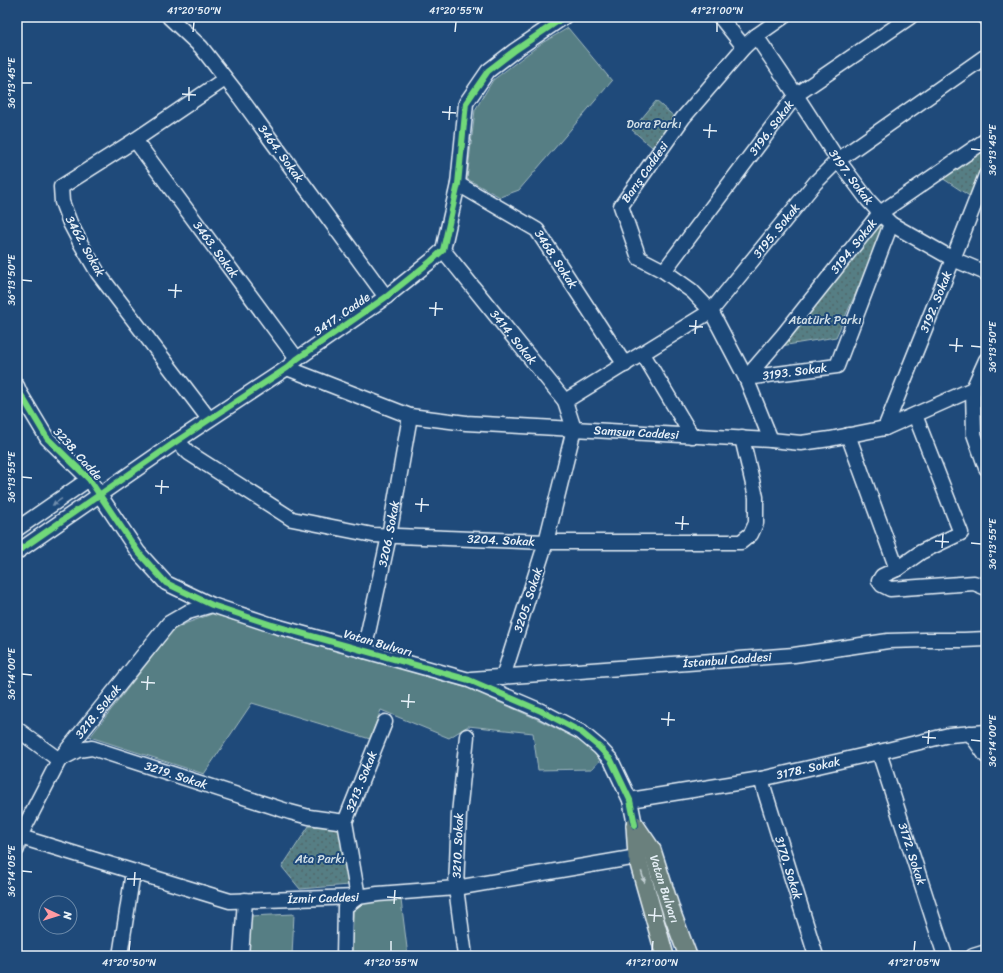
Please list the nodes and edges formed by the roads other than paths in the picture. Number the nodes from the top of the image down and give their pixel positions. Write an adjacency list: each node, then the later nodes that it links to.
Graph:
1 (169, 17): 9 (street, 3464. Sokak)
2 (564, 17): 15 (street)
3 (720, 17): 7 (street)
4 (783, 17): 6 (street, Barış Caddesi)
5 (910, 17): 10 (street, 3196. Sokak)
6 (756, 36): 7 (street, Barış Caddesi); 10 (street, 3197. Sokak)
7 (744, 47): 20 (street, Barış Caddesi)
8 (986, 56): 13 (street, 3195. Sokak)
9 (225, 78): 11 (street, 3462. Sokak); 22 (street, 3464. Sokak)
10 (796, 95): 13 (street, 3197. Sokak); 20 (street, 3196. Sokak)
11 (135, 140): 26 (street, 3463. Sokak); 34 (street, 3462. Sokak)
12 (986, 140): 16 (street, 3194. Sokak)
13 (838, 160): 16 (street, 3197. Sokak); 23 (street, 3195. Sokak)
14 (986, 175): 19 (street, 3192. Sokak)
15 (458, 184): 18 (street); 27 (street, 3468. Sokak)
16 (880, 213): 17 (street, 3197. Sokak); 28 (street, 3194. Sokak)
17 (891, 224): 19 (street, 3197. Sokak); 28 (street, 3193. Sokak)
18 (444, 250): 22 (street, 3417. Cadde); 31 (street, 3414. Sokak)
19 (953, 259): 21 (street, 3197. Sokak); 35 (street, 3192. Sokak)
20 (664, 271): 23 (street, Barış Caddesi)
21 (986, 273)
22 (386, 296): 26 (street, 3417. Cadde)
23 (711, 311): 24 (street, 3195. Sokak); 28 (street, Barış Caddesi)
24 (643, 354): 27 (street, 3195. Sokak); 38 (street)
25 (986, 360): 30 (street)
26 (292, 363): 33 (street, Samsun Caddesi); 34 (street, 3417. Cadde)
27 (625, 365): 31 (street, 3195. Sokak)
28 (746, 378): 40 (street, Barış Caddesi)
29 (17, 386): 43 (street, 3238. Cadde)
30 (980, 387): 32 (street, Samsun Caddesi); 42 (street)
31 (565, 402): 36 (street, 3414. Sokak)
32 (915, 415): 35 (street, Samsun Caddesi); 49 (street)
33 (410, 416): 36 (street, Samsun Caddesi); 46 (street, 3206. Sokak)
34 (209, 419): 41 (street, 3417. Cadde)
35 (885, 428): 37 (street, Samsun Caddesi)
36 (574, 429): 38 (street, Samsun Caddesi); 47 (street, 3205. Sokak)
37 (848, 435): 40 (street, Samsun Caddesi); 49 (street)
38 (692, 436): 39 (street, Samsun Caddesi)
39 (742, 438): 40 (street, Samsun Caddesi); 47 (street, 3204. Sokak)
40 (771, 440)
41 (177, 441): 44 (street, 3417. Cadde); 46 (street, 3204. Sokak)
42 (986, 468)
43 (89, 479): 44 (street, 3238. Cadde); 45 (street, one-way to 45)
44 (100, 495): 48 (street, 3417. Cadde); 51 (street, Vatan Bulvarı)
45 (17, 529)
46 (389, 536): 47 (street, 3204. Sokak); 53 (street, 3206. Sokak)
47 (546, 542): 54 (street, 3205. Sokak)
48 (17, 552)
49 (897, 569): 50 (street)
50 (986, 588)
51 (212, 605): 53 (street, Vatan Bulvarı); 63 (street, 3218. Sokak)
52 (986, 639): 54 (street, İstanbul Caddesi)
53 (364, 650): 55 (street, Vatan Bulvarı)
54 (503, 677): 55 (street, İstanbul Caddesi)
55 (469, 680): 65 (street, Vatan Bulvarı)
56 (385, 722): 66 (street, 3213. Sokak)
57 (17, 729): 63 (street)
58 (986, 732): 59 (street, 3178. Sokak)
59 (970, 733): 61 (street, 3178. Sokak); 62 (street)
60 (468, 736): 71 (street, 3210. Sokak)
61 (879, 752): 64 (street, 3178. Sokak); 82 (street, 3172. Sokak)
62 (986, 756)
63 (59, 760): 66 (street, 3219. Sokak); 68 (street, 3218. Sokak)
64 (761, 779): 65 (street, 3178. Sokak); 81 (street, 3170. Sokak)
65 (630, 800): 67 (street, Vatan Bulvarı)
66 (345, 822): 72 (street, 3213. Sokak)
67 (635, 825): 69 (main road, Vatan Bulvarı); 80 (main road, Vatan Bulvarı)
68 (18, 841): 70 (street, İzmir Caddesi)
69 (637, 857): 71 (street, İzmir Caddesi); 79 (main road, Vatan Bulvarı, one-way to 79)
70 (133, 872): 73 (street, İzmir Caddesi); 75 (street)
71 (456, 888): 72 (street, İzmir Caddesi); 78 (street, 3210. Sokak)
72 (358, 897): 73 (street, İzmir Caddesi); 77 (street)
73 (245, 900): 76 (street)
74 (986, 952): 83 (street)
75 (120, 956)
76 (241, 956)
77 (344, 956)
78 (465, 956)
79 (665, 956)
80 (688, 956)
81 (816, 956)
82 (945, 956)
83 (973, 956)

